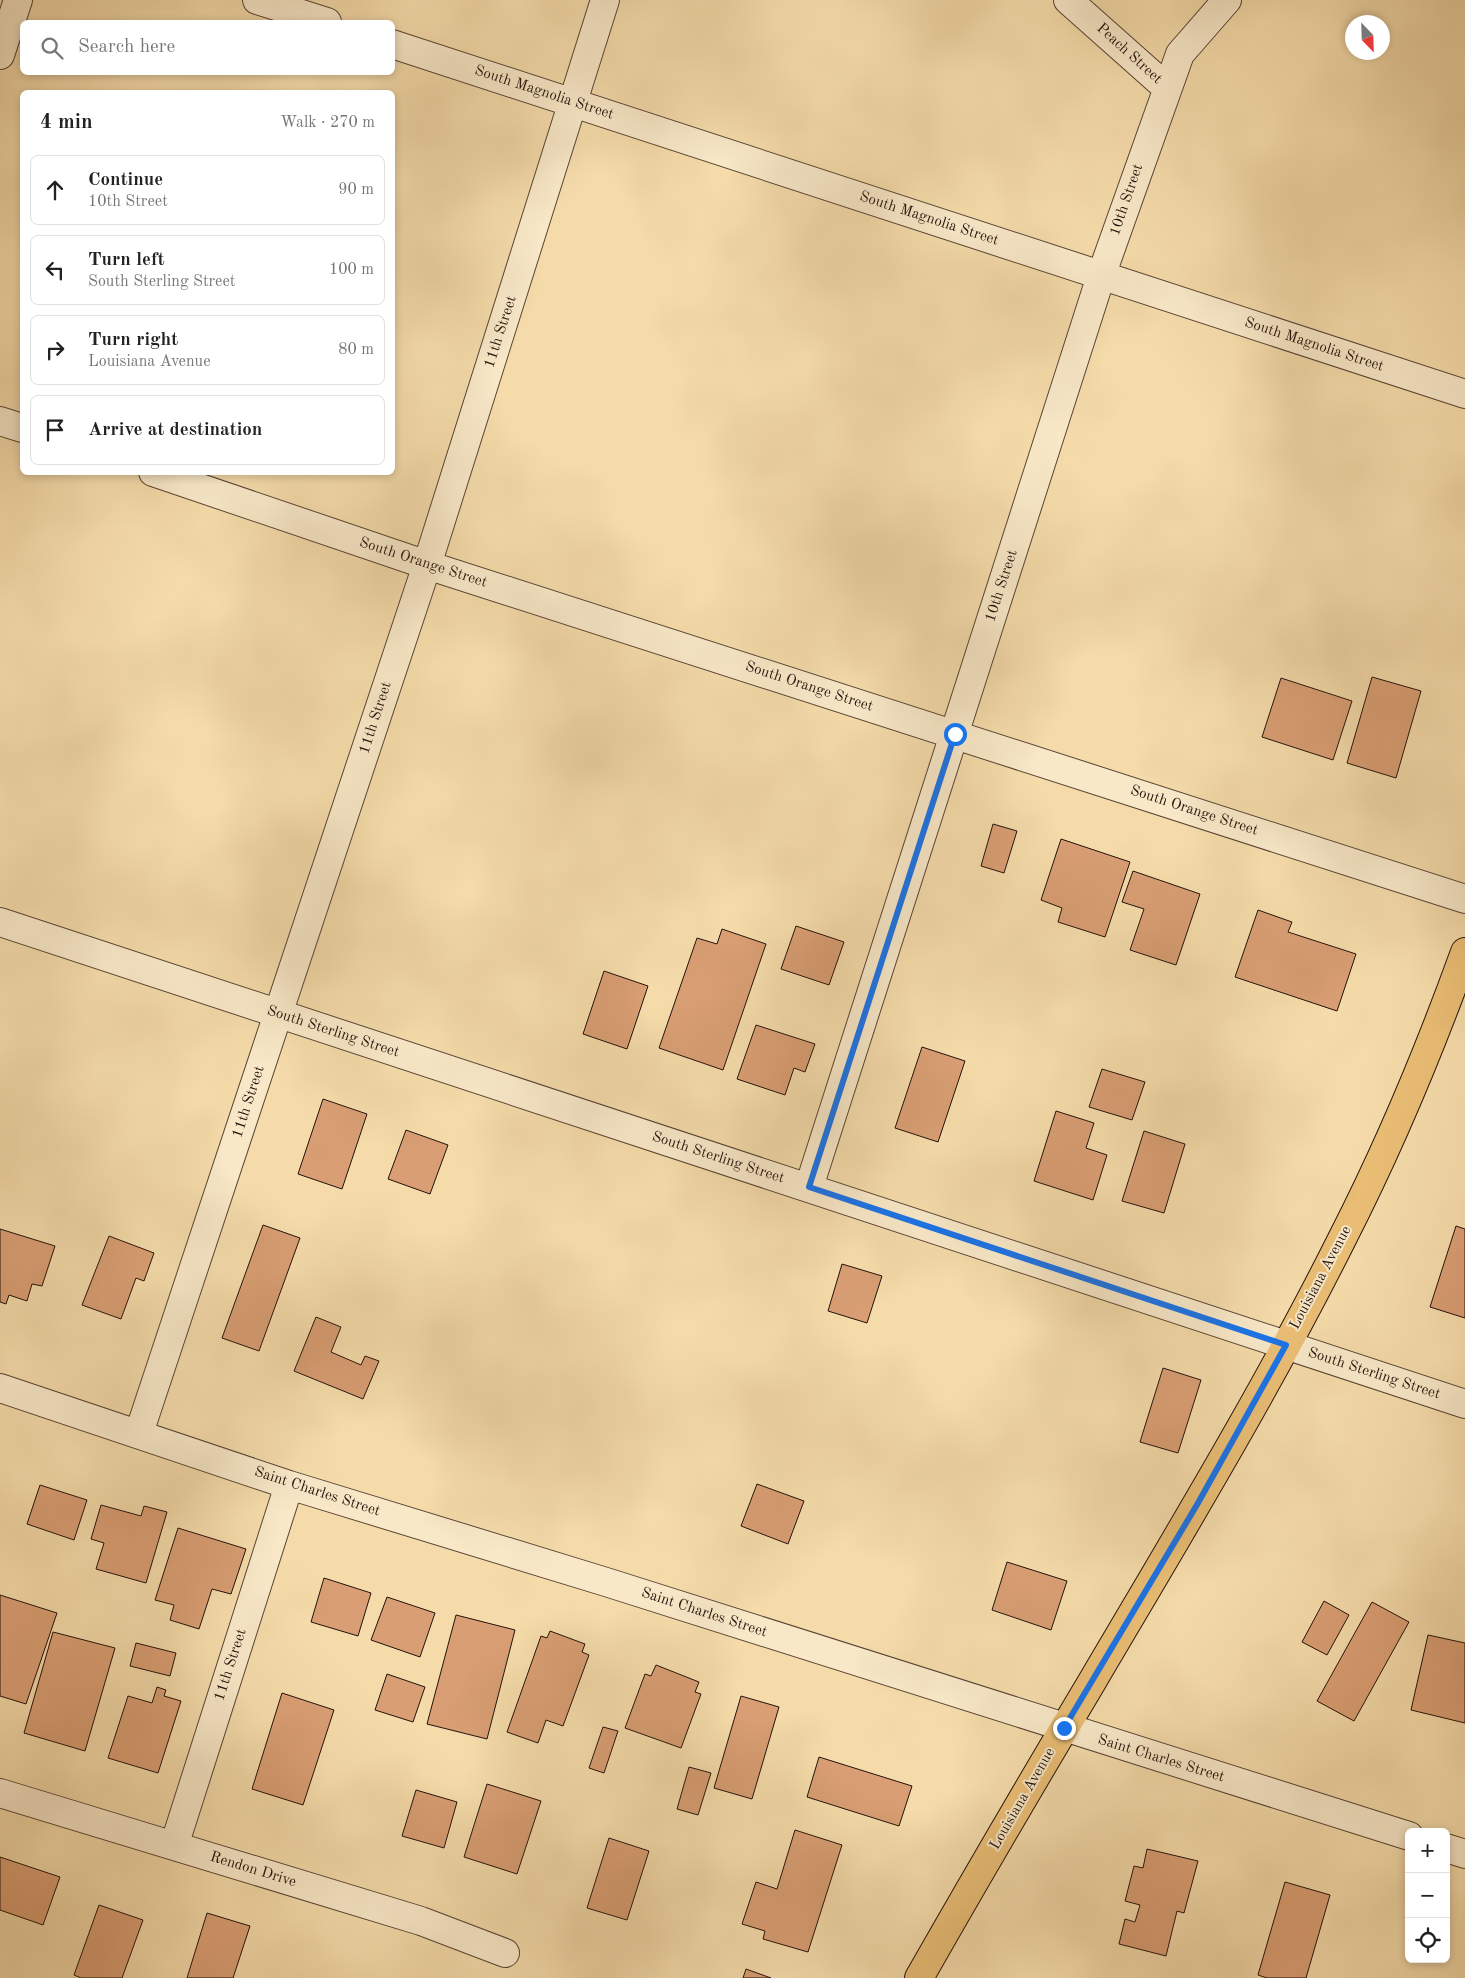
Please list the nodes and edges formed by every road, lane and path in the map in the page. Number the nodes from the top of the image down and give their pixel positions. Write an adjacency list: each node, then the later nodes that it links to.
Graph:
1 (18, 0): 8 (street)
2 (257, 0): 6 (street)
3 (605, 0): 10 (street, 11th Street)
4 (1068, 0): 9 (street, Peach Street)
5 (1227, 0): 9 (street, 10th Street)
6 (321, 20)
7 (395, 45): 10 (street, South Magnolia Street)
8 (0, 55)
9 (1167, 88): 11 (street, 10th Street)
10 (574, 102): 11 (street, South Magnolia Street); 16 (street, 11th Street)
11 (1101, 276): 12 (street, South Magnolia Street); 17 (street, 10th Street)
12 (1465, 394)
13 (0, 421): 14 (street)
14 (20, 427)
15 (162, 475): 16 (street, South Orange Street)
16 (427, 565): 17 (street, South Orange Street); 21 (street, 11th Street)
17 (955, 734): 18 (street, South Orange Street); 22 (street, 10th Street)
18 (1465, 899)
19 (0, 922): 21 (street, South Sterling Street)
20 (1465, 952): 23 (main road, Louisiana Avenue)
21 (278, 1014): 22 (street, South Sterling Street); 26 (street, 11th Street)
22 (809, 1187): 23 (street, South Sterling Street)
23 (1286, 1345): 25 (street, South Sterling Street); 28 (main road, Louisiana Avenue)
24 (0, 1388): 26 (street, Saint Charles Street)
25 (1465, 1404)
26 (139, 1433): 27 (street, Saint Charles Street)
27 (289, 1484): 28 (street, Saint Charles Street); 31 (street, 11th Street)
28 (1064, 1728): 30 (street, Saint Charles Street); 35 (main road, Louisiana Avenue)
29 (0, 1793): 31 (street, Rendon Drive)
30 (1405, 1835)
31 (174, 1846): 34 (street, Rendon Drive)
32 (1450, 1849): 33 (street)
33 (1465, 1854)
34 (505, 1953)
35 (919, 1978)

